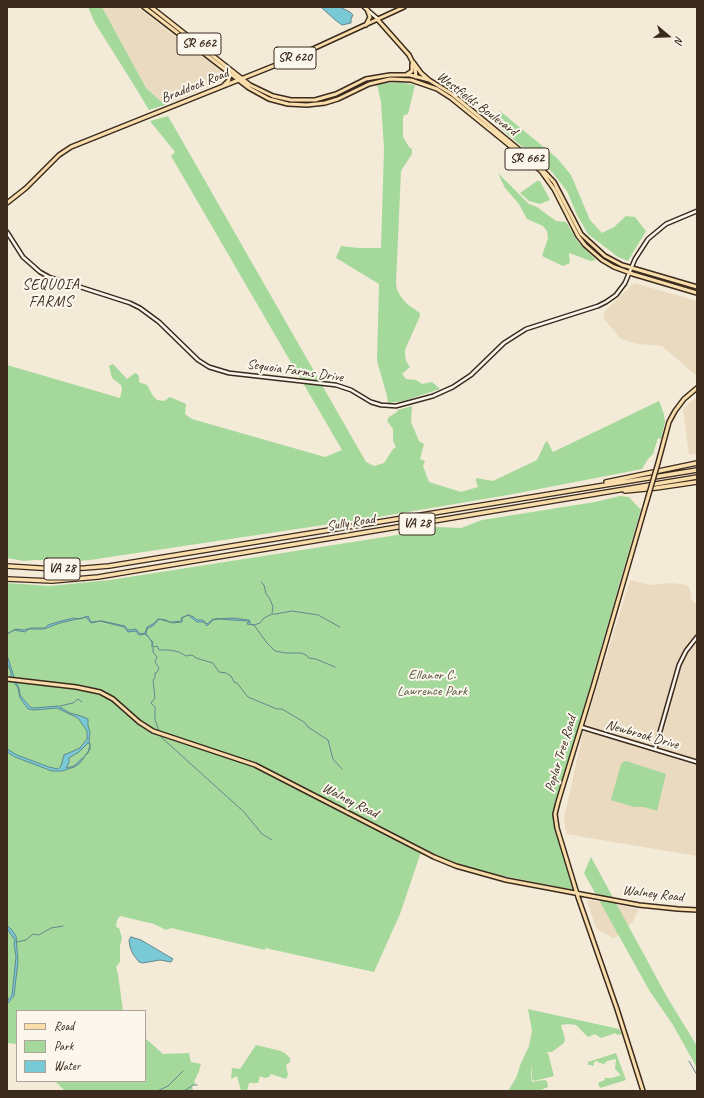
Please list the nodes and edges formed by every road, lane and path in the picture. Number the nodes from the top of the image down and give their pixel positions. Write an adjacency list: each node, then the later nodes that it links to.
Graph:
1 (144, 7): 8 (main road, SR 662)
2 (151, 7): 11 (main road, SR 662)
3 (404, 7): 5 (main road, Braddock Road / SR 620)
4 (366, 8): 5 (street); 6 (main road)
5 (378, 20): 6 (main road, Braddock Road / SR 620); 7 (main road)
6 (366, 25): 11 (main road, Braddock Road / SR 620)
7 (413, 62): 9 (main road); 10 (main road); 12 (main road)
8 (225, 70): 13 (main road, SR 662); 15 (main road)
9 (406, 75): 10 (main road, Westfields Boulevard / SR 662); 11 (main road, Westfields Boulevard / SR 662)
10 (416, 76): 12 (main road, Westfields Boulevard / SR 662); 14 (main road)
11 (243, 79): 13 (main road, Braddock Road / SR 620)
12 (429, 80): 19 (main road, Westfields Boulevard / SR 662)
13 (238, 81): 14 (main road, Westfields Boulevard / SR 662); 15 (main road, Braddock Road / SR 620)
14 (416, 81): 20 (main road, Westfields Boulevard / SR 662)
15 (222, 88): 16 (main road, Braddock Road / SR 620)
16 (7, 203)
17 (697, 211): 19 (street, Sequoia Farms Drive)
18 (7, 232): 20 (street, Sequoia Farms Drive)
19 (631, 268): 20 (street, Sequoia Farms Drive); 21 (main road, Westfields Boulevard / SR 662)
20 (629, 273): 22 (main road, Westfields Boulevard / SR 662)
21 (697, 287)
22 (697, 292)
23 (697, 388): 34 (main road, Poplar Tree Road, bridge)
24 (697, 463): 28 (highway)
25 (697, 470): 28 (highway, Sully Road / VA 28)
26 (697, 476): 29 (highway, Sully Road / VA 28)
27 (697, 482): 29 (highway)
28 (569, 490): 30 (highway, Sully Road / VA 28)
29 (588, 495): 31 (highway, Sully Road / VA 28)
30 (7, 566)
31 (7, 579)
32 (697, 637): 35 (street)
33 (8, 679): 37 (main road, Walney Road)
34 (581, 727): 35 (street, Newbrook Drive); 37 (main road, Poplar Tree Road)
35 (655, 749): 36 (street, Newbrook Drive)
36 (697, 762)
37 (577, 893): 38 (main road, Walney Road); 39 (main road, Poplar Tree Road)
38 (697, 910)
39 (643, 1091)

